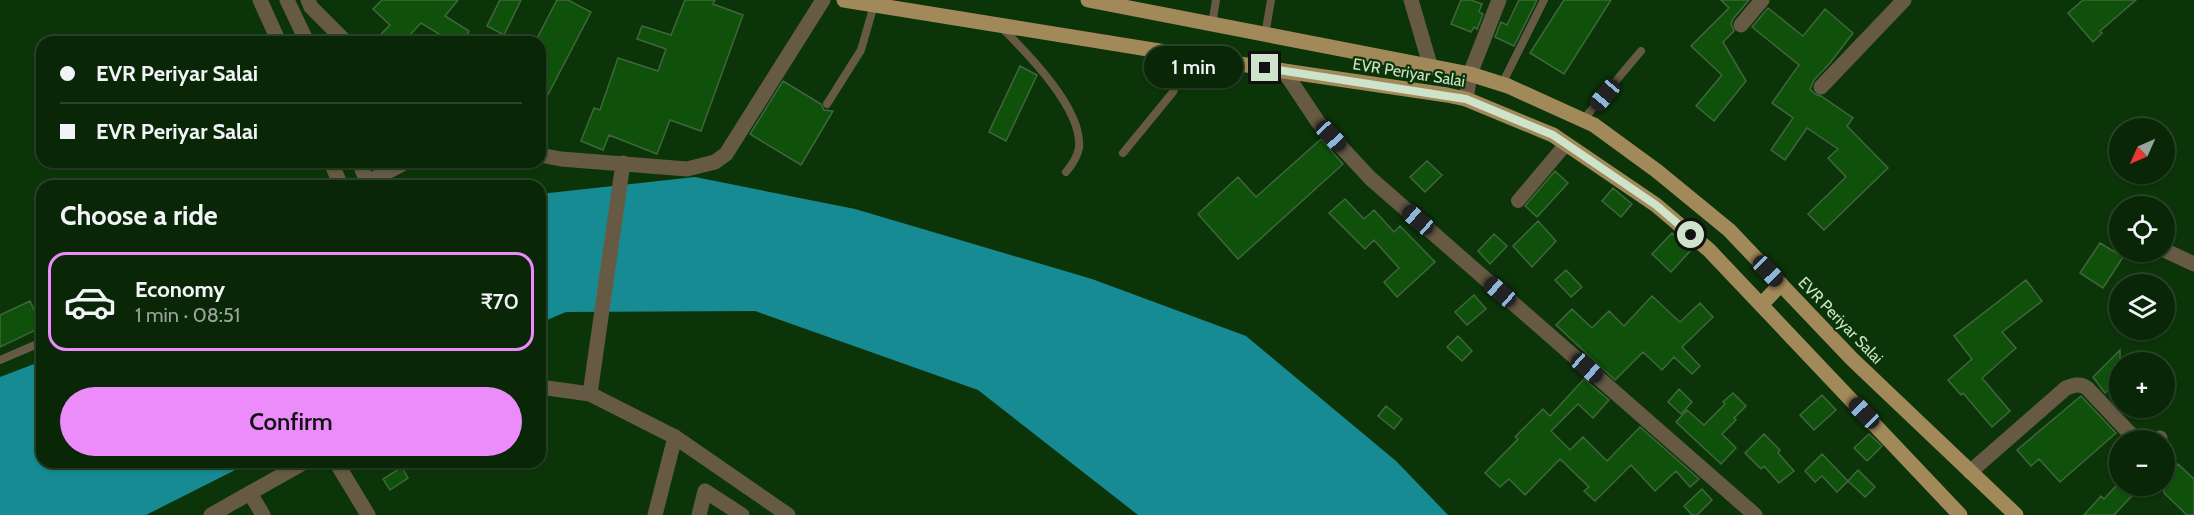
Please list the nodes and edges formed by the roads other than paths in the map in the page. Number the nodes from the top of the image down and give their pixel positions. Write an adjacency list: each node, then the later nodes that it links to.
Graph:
1 (260, 0): 20 (street)
2 (287, 0): 21 (street)
3 (308, 0): 22 (street)
4 (823, 0): 36 (street)
5 (844, 0): 14 (main road, EVR Periyar Salai)
6 (1088, 0): 15 (main road, EVR Periyar Salai)
7 (1216, 0): 17 (lane)
8 (1271, 0): 19 (lane)
9 (1411, 0): 25 (street)
10 (1499, 0): 27 (street)
11 (1544, 0): 28 (lane)
12 (1762, 0): 18 (street)
13 (1904, 0): 29 (street)
14 (874, 5): 16 (main road, EVR Periyar Salai); 31 (lane)
15 (1142, 5): 17 (main road, EVR Periyar Salai)
16 (1000, 25): 24 (main road, EVR Periyar Salai); 38 (lane)
17 (1212, 25): 19 (main road, EVR Periyar Salai)
18 (1741, 25)
19 (1265, 35): 25 (main road, EVR Periyar Salai)
20 (276, 36)
21 (304, 36)
22 (340, 36)
23 (1641, 51): 32 (lane)
24 (1188, 56): 26 (main road, EVR Periyar Salai); 34 (lane)
25 (1431, 68): 27 (main road, EVR Periyar Salai)
26 (1284, 71): 30 (main road, EVR Periyar Salai); 62 (street)
27 (1470, 74): 28 (main road, EVR Periyar Salai); 30 (street)
28 (1502, 84): 32 (main road, EVR Periyar Salai)
29 (1821, 87)
30 (1466, 99): 33 (main road, EVR Periyar Salai)
31 (827, 104)
32 (1583, 120): 43 (main road, EVR Periyar Salai)
33 (1566, 144): 40 (street); 44 (main road, EVR Periyar Salai)
34 (1123, 153)
35 (546, 156): 36 (street)
36 (623, 163): 48 (street)
37 (394, 168): 39 (street)
38 (1066, 172)
39 (372, 180)
40 (1518, 201)
41 (2175, 255): 42 (street)
42 (2193, 262)
43 (1781, 284): 44 (main road); 53 (main road, EVR Periyar Salai)
44 (1761, 305): 63 (main road, EVR Periyar Salai)
45 (36, 345): 46 (lane)
46 (0, 360)
47 (546, 388): 48 (street)
48 (590, 394): 50 (street)
49 (2127, 430): 53 (street)
50 (675, 437): 58 (street); 61 (street)
51 (295, 468): 54 (street)
52 (340, 468): 57 (street)
53 (1970, 472): 64 (main road, EVR Periyar Salai)
54 (250, 494): 55 (street); 56 (street)
55 (211, 515)
56 (263, 515)
57 (368, 515)
58 (655, 515)
59 (699, 515): 60 (street)
60 (742, 515)
61 (788, 515)
62 (1755, 515)
63 (1960, 515)
64 (2016, 515)

